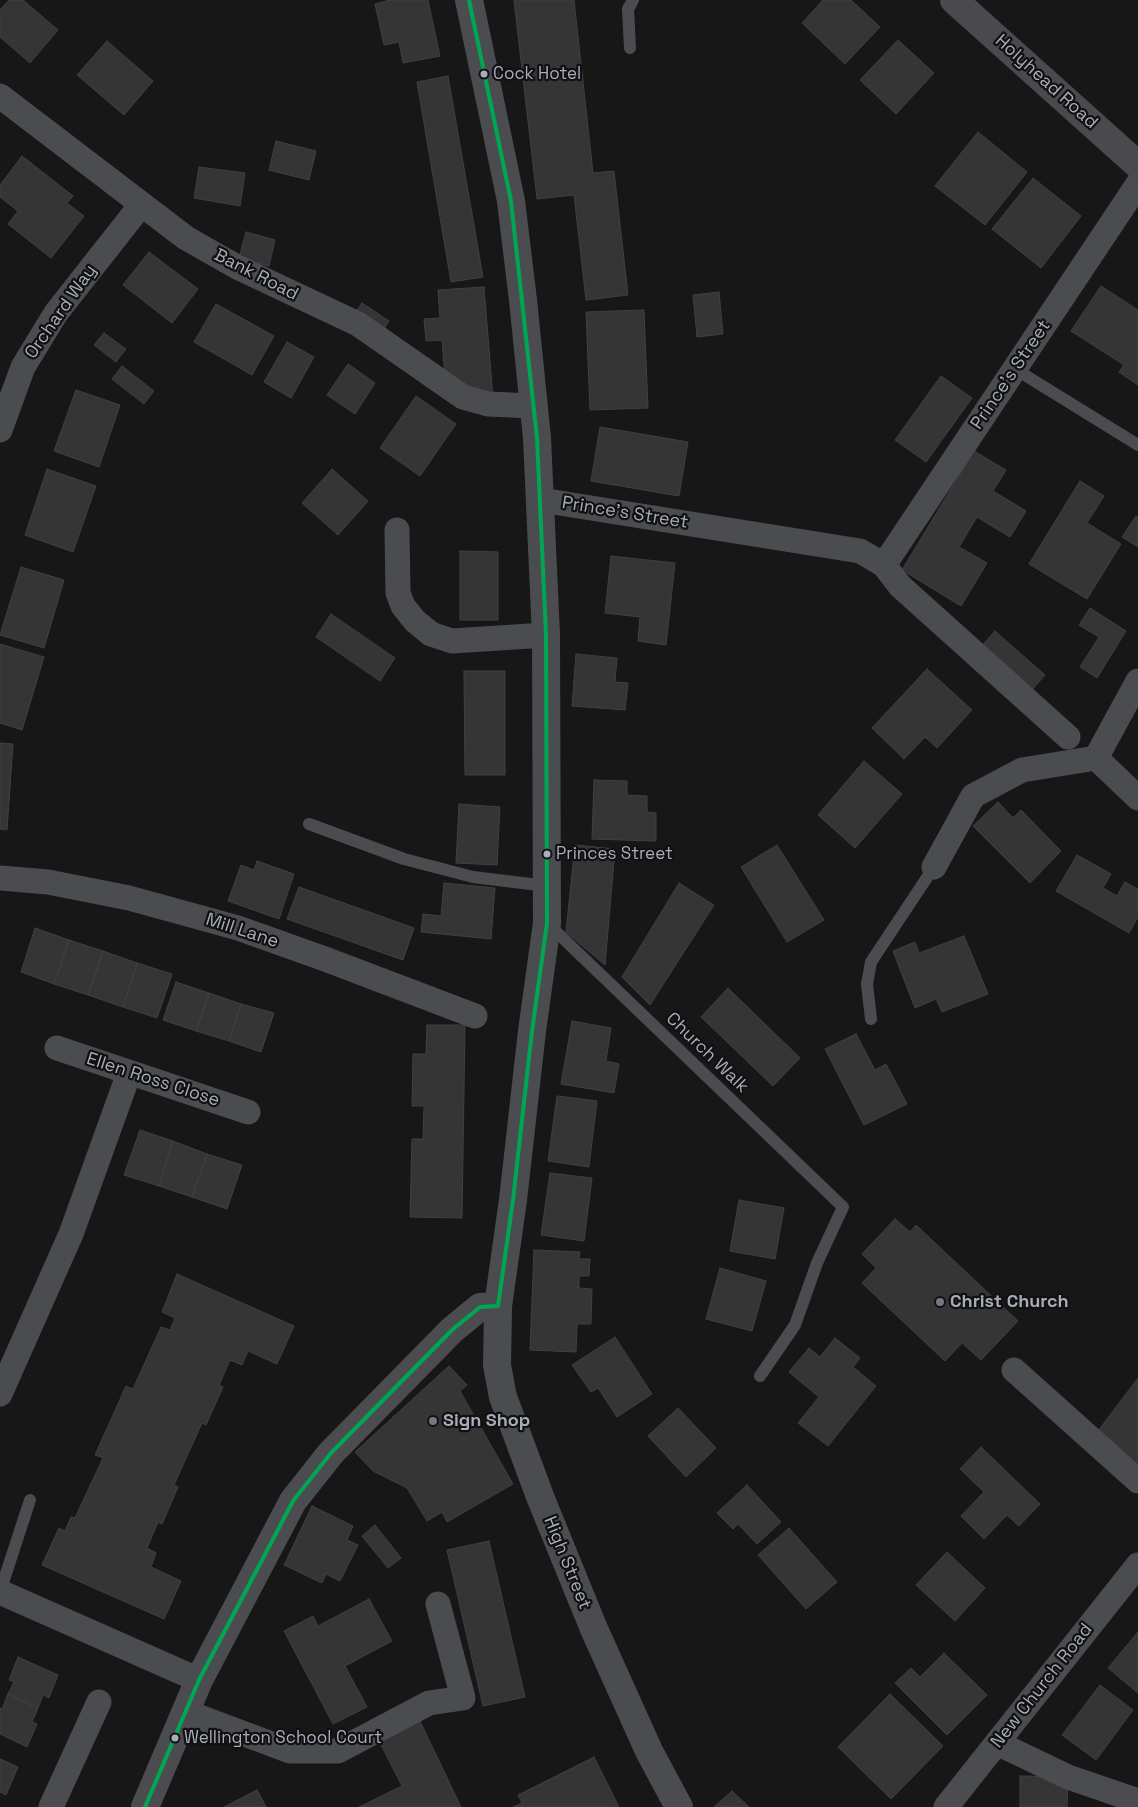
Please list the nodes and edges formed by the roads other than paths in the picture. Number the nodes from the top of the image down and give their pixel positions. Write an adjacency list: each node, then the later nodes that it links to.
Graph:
1 (469, 0): 10 (street, High Street)
2 (633, 0): 4 (lane)
3 (954, 0): 6 (main road, Holyhead Road)
4 (630, 48)
5 (0, 96): 8 (street, Bank Road)
6 (1138, 165)
7 (1138, 184): 9 (street, Prince's Street)
8 (141, 205): 10 (street, Bank Road); 11 (street, Orchard Way)
9 (1016, 369): 12 (lane); 15 (street, Prince's Street)
10 (534, 406): 13 (street, High Street)
11 (0, 430)
12 (1138, 445)
13 (541, 500): 15 (street, Prince's Street); 16 (street, High Street)
14 (397, 530): 16 (street)
15 (884, 565): 18 (street, Prince's Street)
16 (546, 636): 24 (street, High Street)
17 (1138, 681): 19 (street)
18 (1068, 737)
19 (1096, 758): 20 (street); 22 (street)
20 (1138, 798)
21 (309, 824): 24 (lane)
22 (934, 867): 27 (lane)
23 (0, 878): 26 (street, Mill Lane)
24 (547, 886): 25 (street, High Street)
25 (547, 923): 31 (street, High Street); 33 (lane, Church Walk)
26 (475, 1016)
27 (871, 1019)
28 (57, 1048): 29 (street, Ellen Ross Close)
29 (129, 1073): 30 (street, Ellen Ross Close); 34 (street)
30 (248, 1112)
31 (498, 1306): 40 (street); 47 (street, High Street)
32 (1014, 1370): 35 (street)
33 (760, 1376)
34 (0, 1394)
35 (1138, 1481)
36 (30, 1500): 38 (lane)
37 (1138, 1565): 43 (street, New Church Road)
38 (0, 1592): 40 (street)
39 (438, 1604): 42 (street)
40 (199, 1680): 42 (street)
41 (98, 1702): 45 (street)
42 (186, 1712): 46 (street)
43 (997, 1743): 44 (street); 48 (street, New Church Road)
44 (1138, 1801)
45 (51, 1807)
46 (145, 1807)
47 (679, 1807)
48 (946, 1807)

